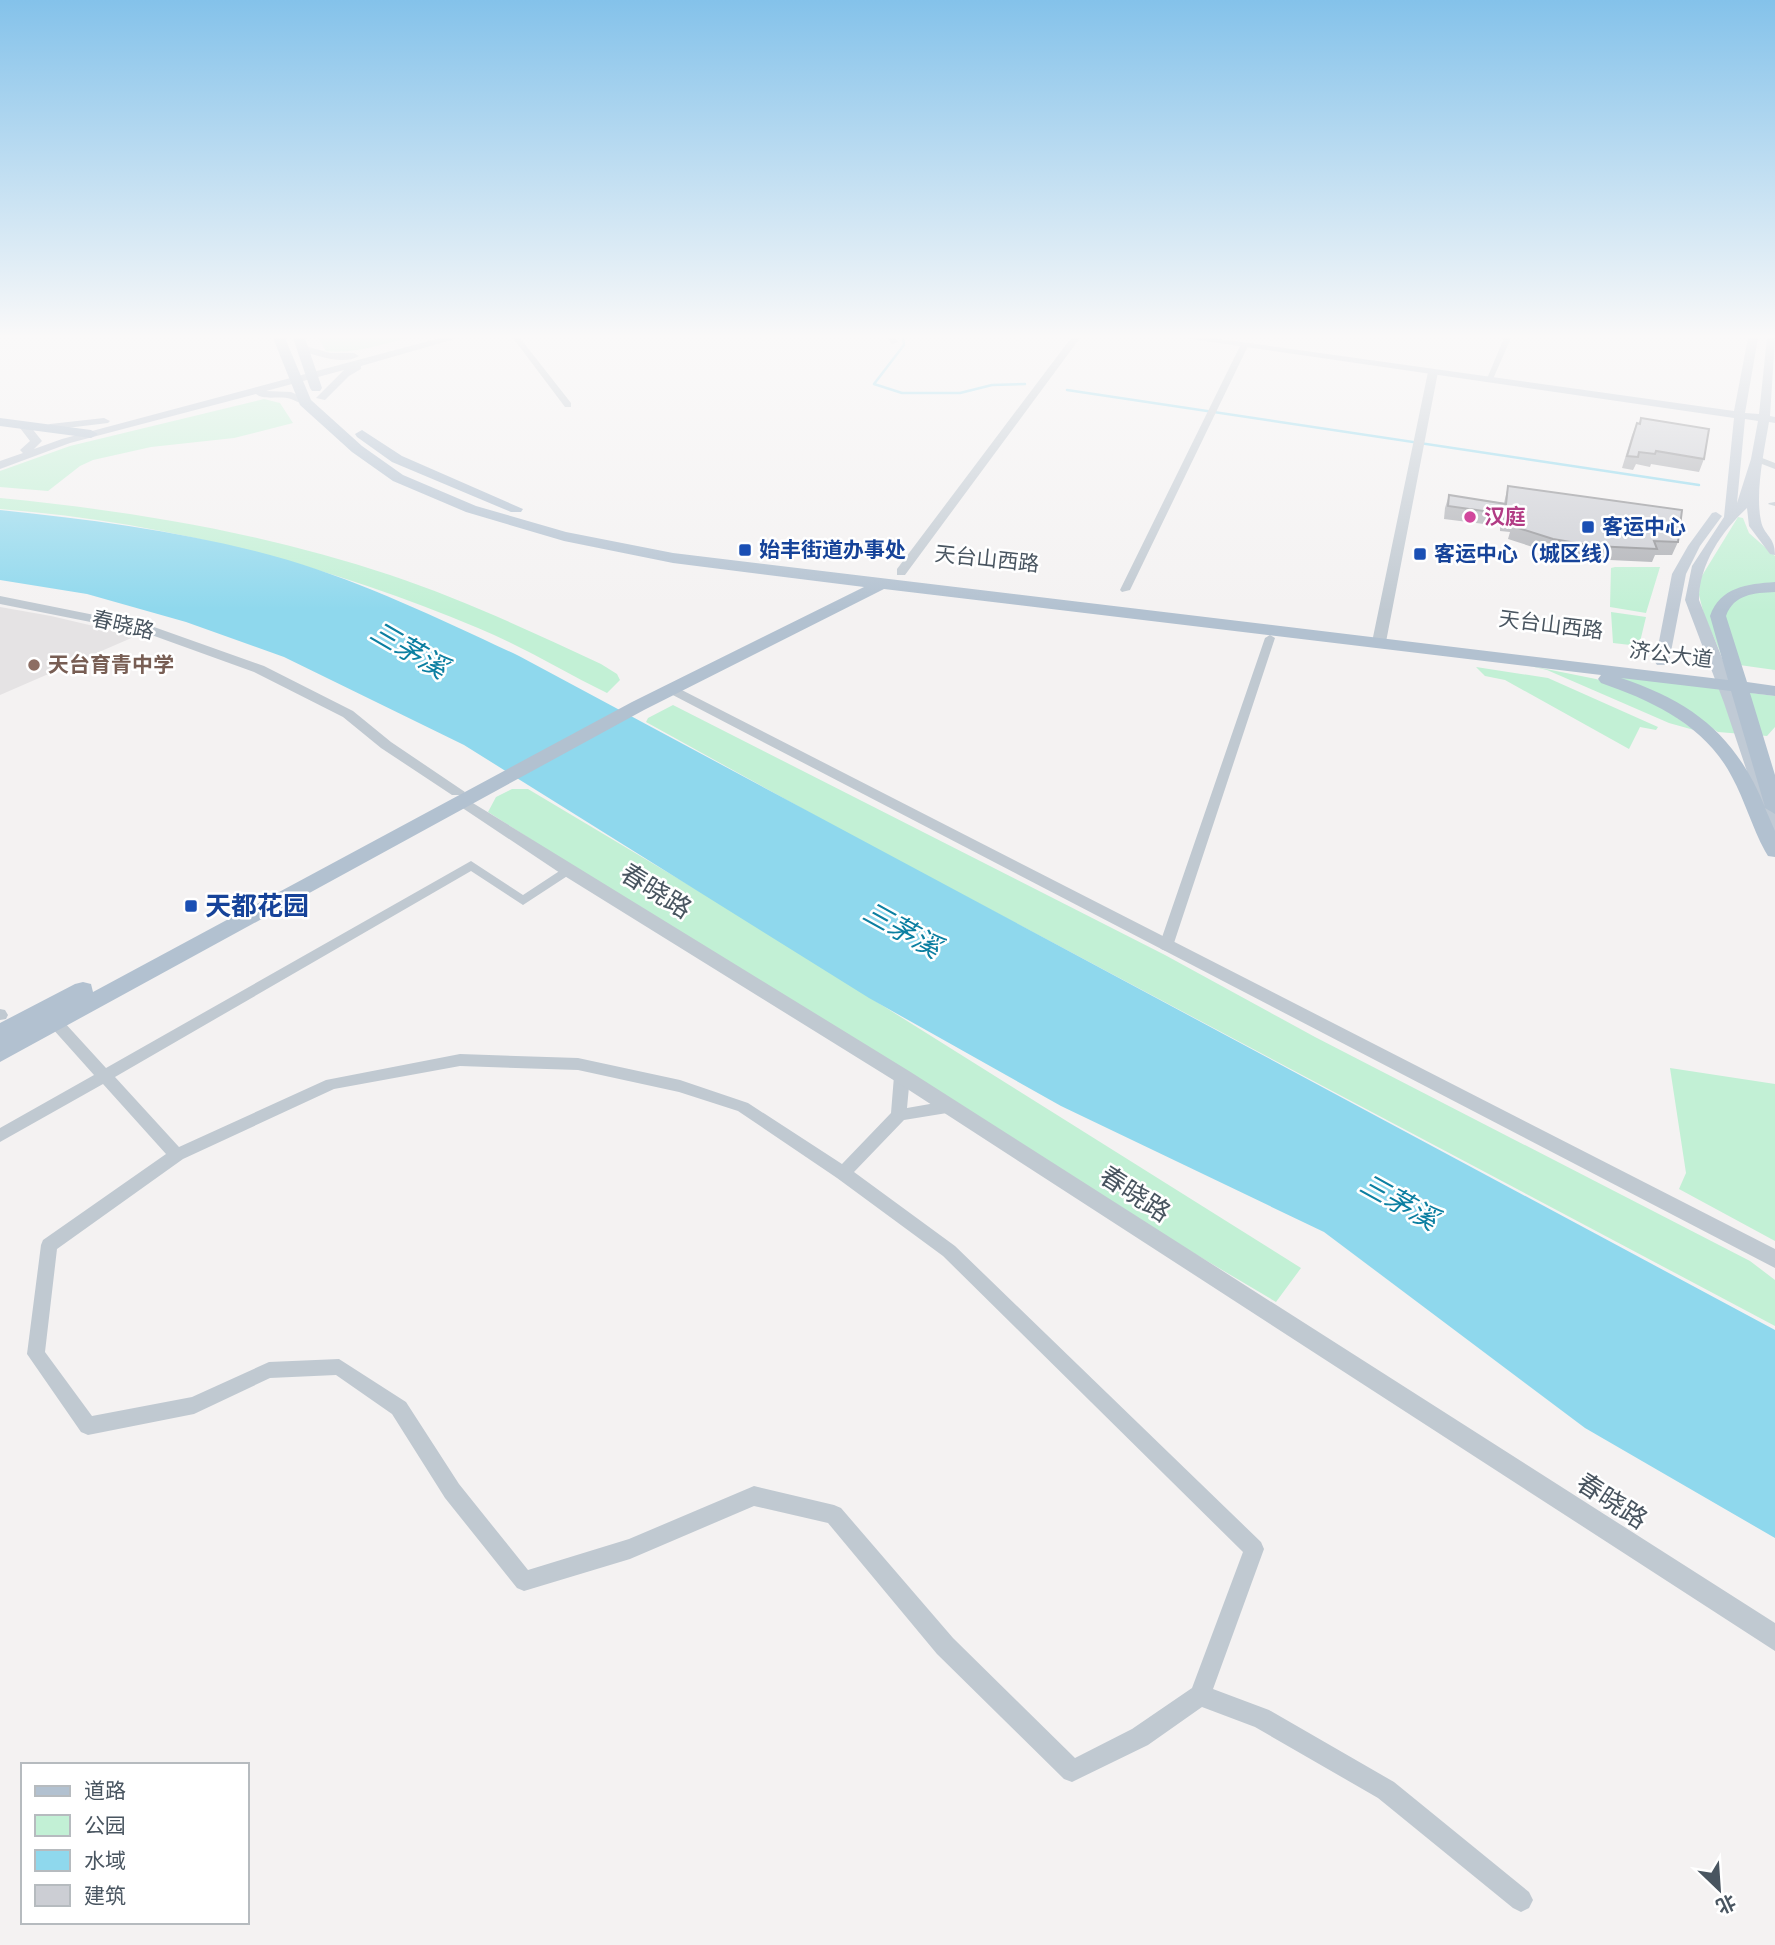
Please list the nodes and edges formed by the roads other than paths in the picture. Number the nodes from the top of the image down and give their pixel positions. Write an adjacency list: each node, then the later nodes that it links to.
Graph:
1 (26, 428): 15 (main road)
2 (33, 429): 13 (main road)
3 (58, 429): 13 (main road)
4 (99, 429): 13 (main road)
5 (103, 429): 13 (main road)
6 (335, 429): 19 (main road, 天台山西路)
7 (356, 429): 19 (main road, 天台山西路)
8 (1008, 429): 23 (street)
9 (1205, 429): 26 (street)
10 (1421, 429): 28 (street)
11 (1738, 429): 14 (main road)
12 (1766, 429): 16 (main road)
13 (82, 434): 15 (main road); 17 (main road)
14 (1736, 446): 20 (main road); 30 (main road)
15 (26, 450): 17 (main road)
16 (1757, 458): 18 (street); 20 (main road); 21 (main road)
17 (0, 462)
18 (1775, 466)
19 (518, 517): 22 (main road, 天台山西路)
20 (1730, 517): 37 (main road)
21 (1775, 551)
22 (690, 553): 23 (main road, 天台山西路); 24 (main road, 天台山西路)
23 (901, 572): 24 (main road); 28 (main road, 天台山西路)
24 (873, 583): 28 (main road, 天台山西路); 33 (main road); 35 (main road)
25 (1775, 587): 37 (main road)
26 (1125, 590)
27 (0, 600): 39 (street, 春晓路)
28 (1371, 630): 30 (main road, 天台山西路); 31 (main road, 天台山西路)
29 (1270, 638): 44 (street)
30 (1662, 662): 32 (main road, 济公大道)
31 (1561, 664): 34 (main road, 济公大道); 36 (main road)
32 (1775, 677)
33 (672, 690): 35 (main road); 44 (street)
34 (1775, 691)
35 (634, 703): 39 (main road)
36 (1712, 736): 42 (main road)
37 (1762, 745): 38 (main road); 41 (main road)
38 (1769, 774): 40 (main road)
39 (460, 797): 43 (street, 春晓路); 45 (main road)
40 (1775, 808)
41 (1775, 828)
42 (1775, 850)
43 (569, 871): 48 (street); 49 (street, 春晓路)
44 (1166, 946): 55 (street)
45 (50, 1017): 46 (main road); 47 (main road); 48 (street)
46 (0, 1021)
47 (0, 1053)
48 (104, 1075): 52 (street); 53 (street)
49 (902, 1076): 50 (street, 春晓路); 51 (street)
50 (947, 1107): 51 (street); 56 (street, 春晓路)
51 (900, 1115): 54 (street)
52 (0, 1136)
53 (177, 1155): 54 (street); 57 (street)
54 (843, 1173): 57 (street)
55 (1775, 1259)
56 (1775, 1638)
57 (1200, 1695): 58 (street)
58 (1521, 1900)

